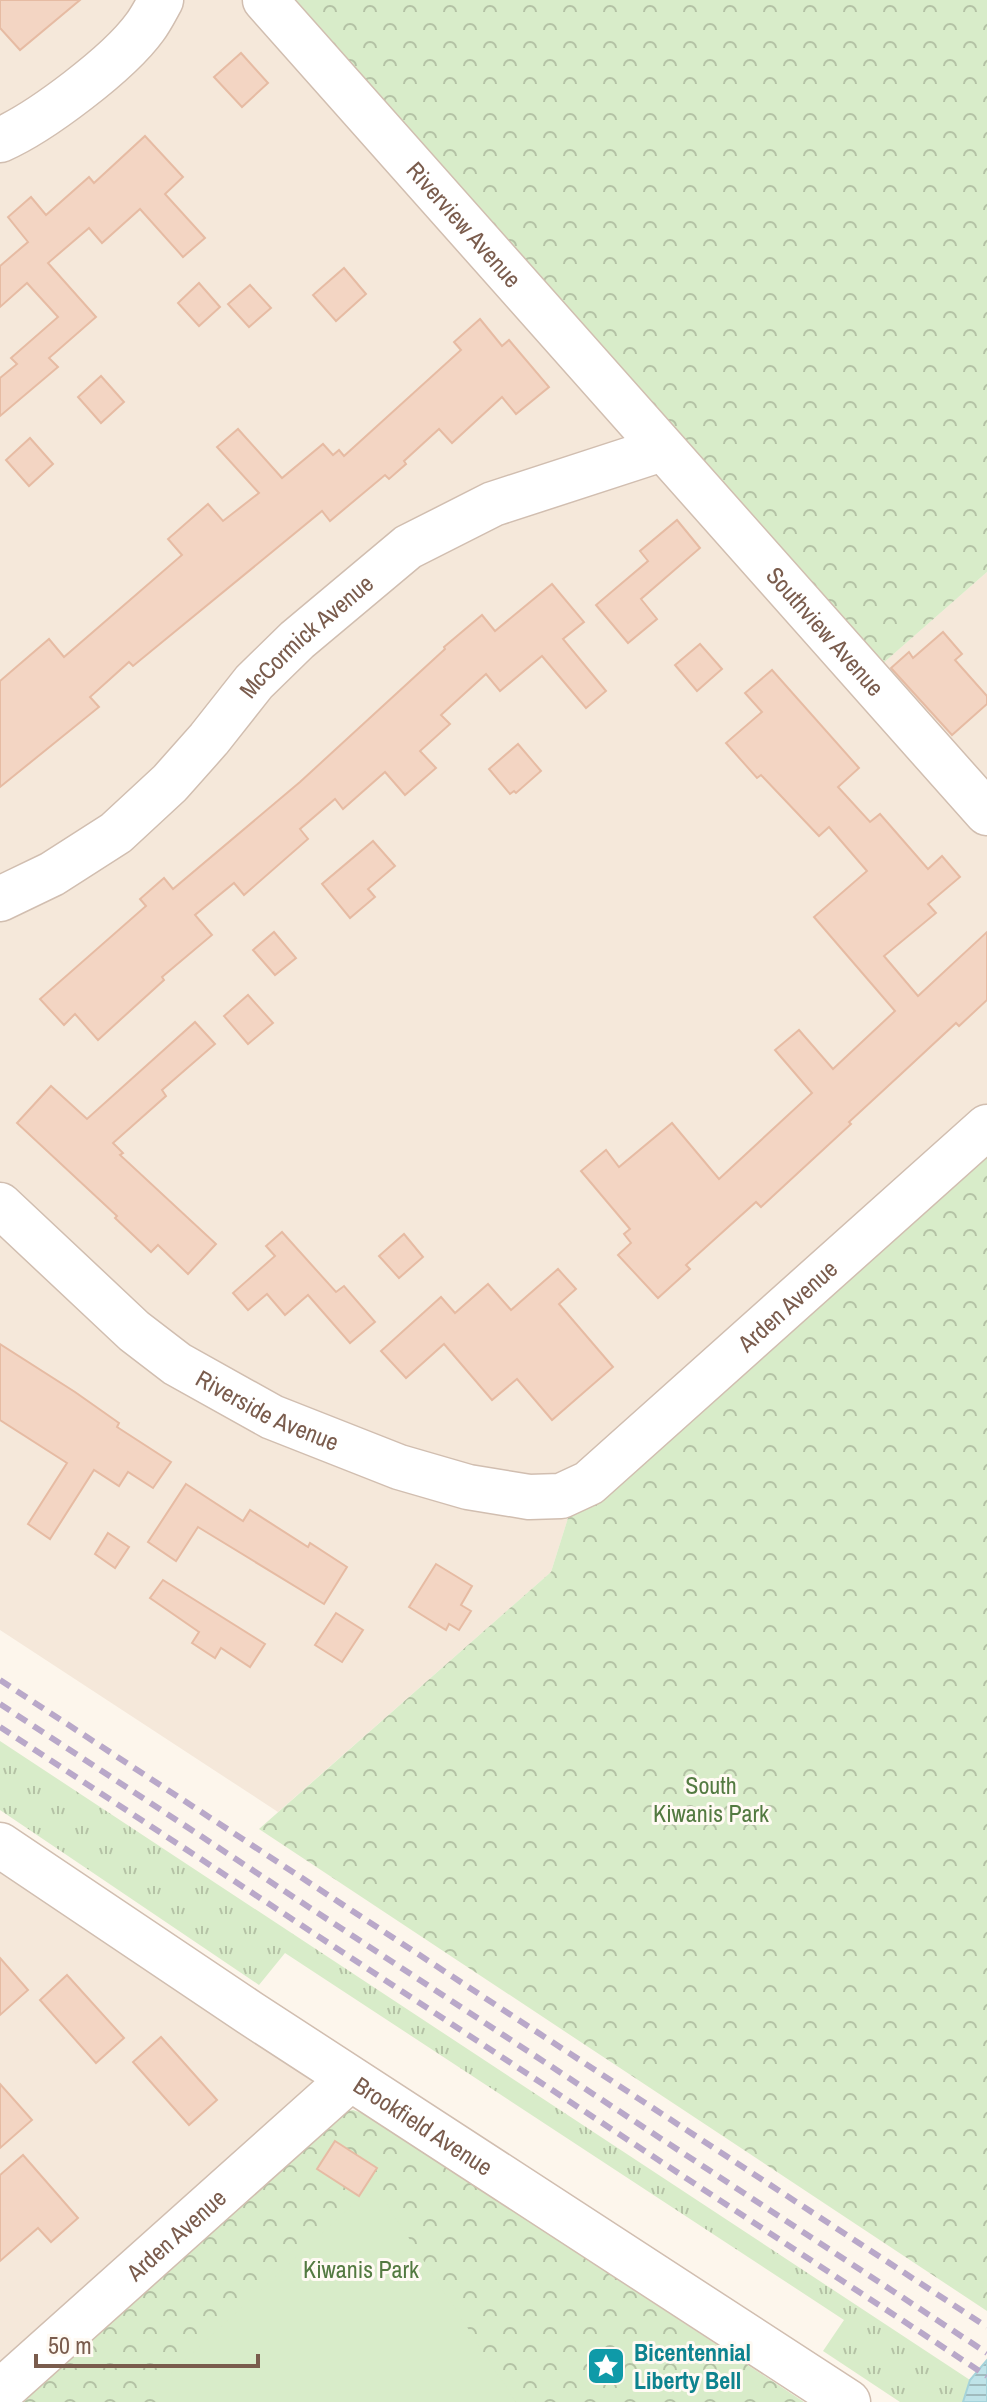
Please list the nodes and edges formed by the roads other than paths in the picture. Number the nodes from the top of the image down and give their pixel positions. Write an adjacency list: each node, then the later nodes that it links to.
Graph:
1 (161, 0): 3 (street)
2 (265, 0): 4 (street, Riverview Avenue)
3 (0, 140)
4 (662, 449): 5 (street, Southview Avenue); 6 (street, McCormick Avenue)
5 (984, 804)
6 (0, 899)
7 (987, 1127): 9 (street, Arden Avenue)
8 (0, 1205): 9 (street, Riverside Avenue)
9 (589, 1483)
10 (0, 1845): 11 (street, Brookfield Avenue)
11 (350, 2079): 12 (street, Arden Avenue); 13 (street, Brookfield Avenue)
12 (0, 2392)
13 (848, 2402)

